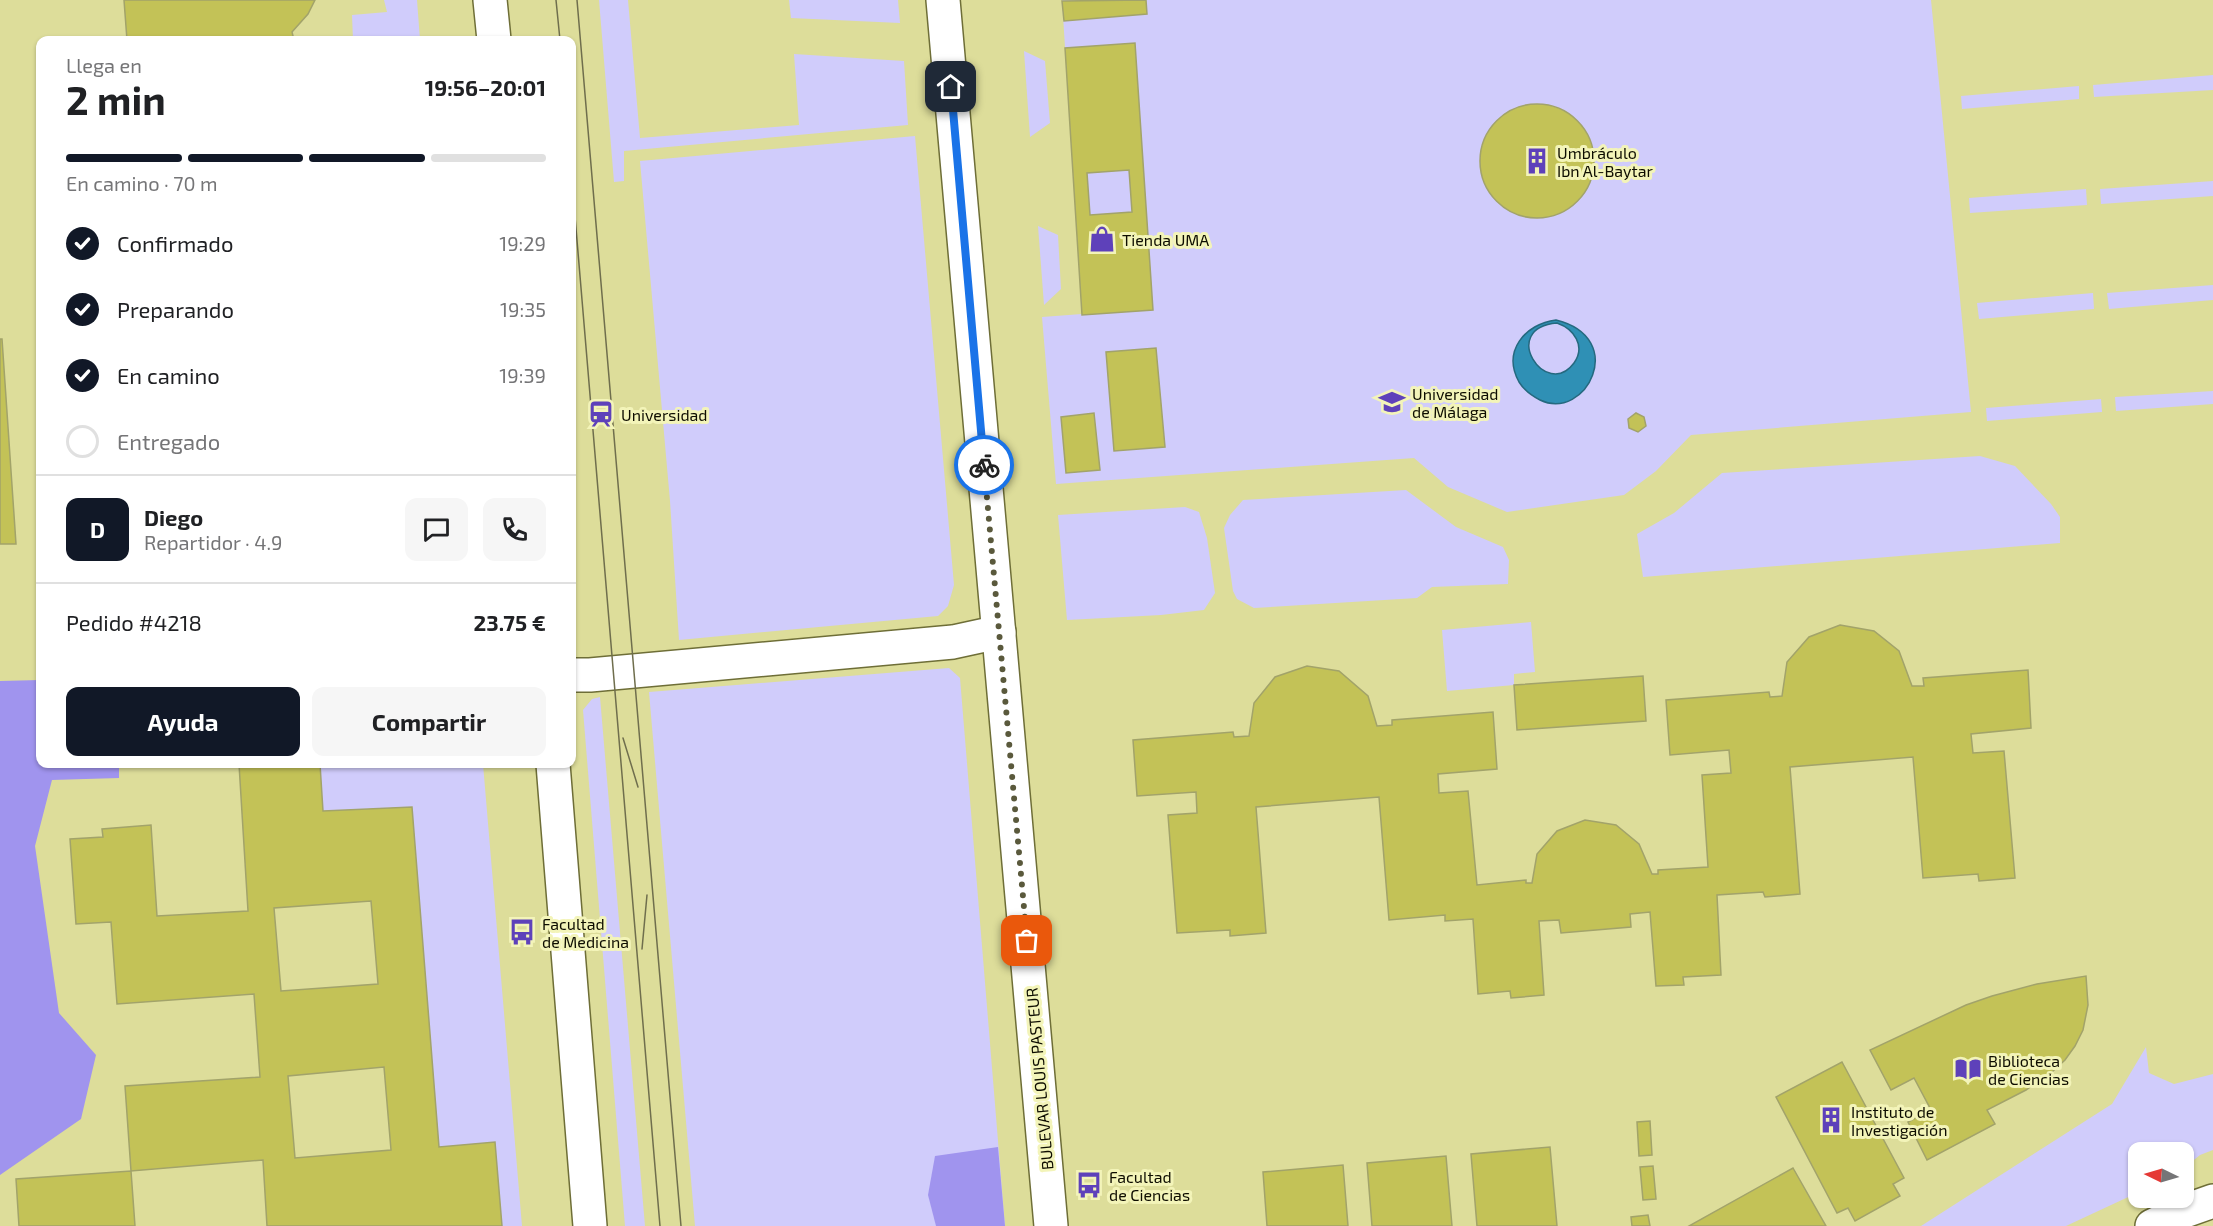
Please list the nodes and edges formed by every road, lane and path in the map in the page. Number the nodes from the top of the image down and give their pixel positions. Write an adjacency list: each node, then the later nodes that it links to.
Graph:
1 (490, 0): 3 (street)
2 (943, 0): 4 (street, BULEVAR LOUIS PASTEUR)
3 (494, 36)
4 (999, 632): 5 (street); 9 (street, BULEVAR LOUIS PASTEUR)
5 (576, 675)
6 (553, 768): 8 (street)
7 (2213, 1201): 10 (street)
8 (590, 1226)
9 (1051, 1226)
10 (2152, 1226)

